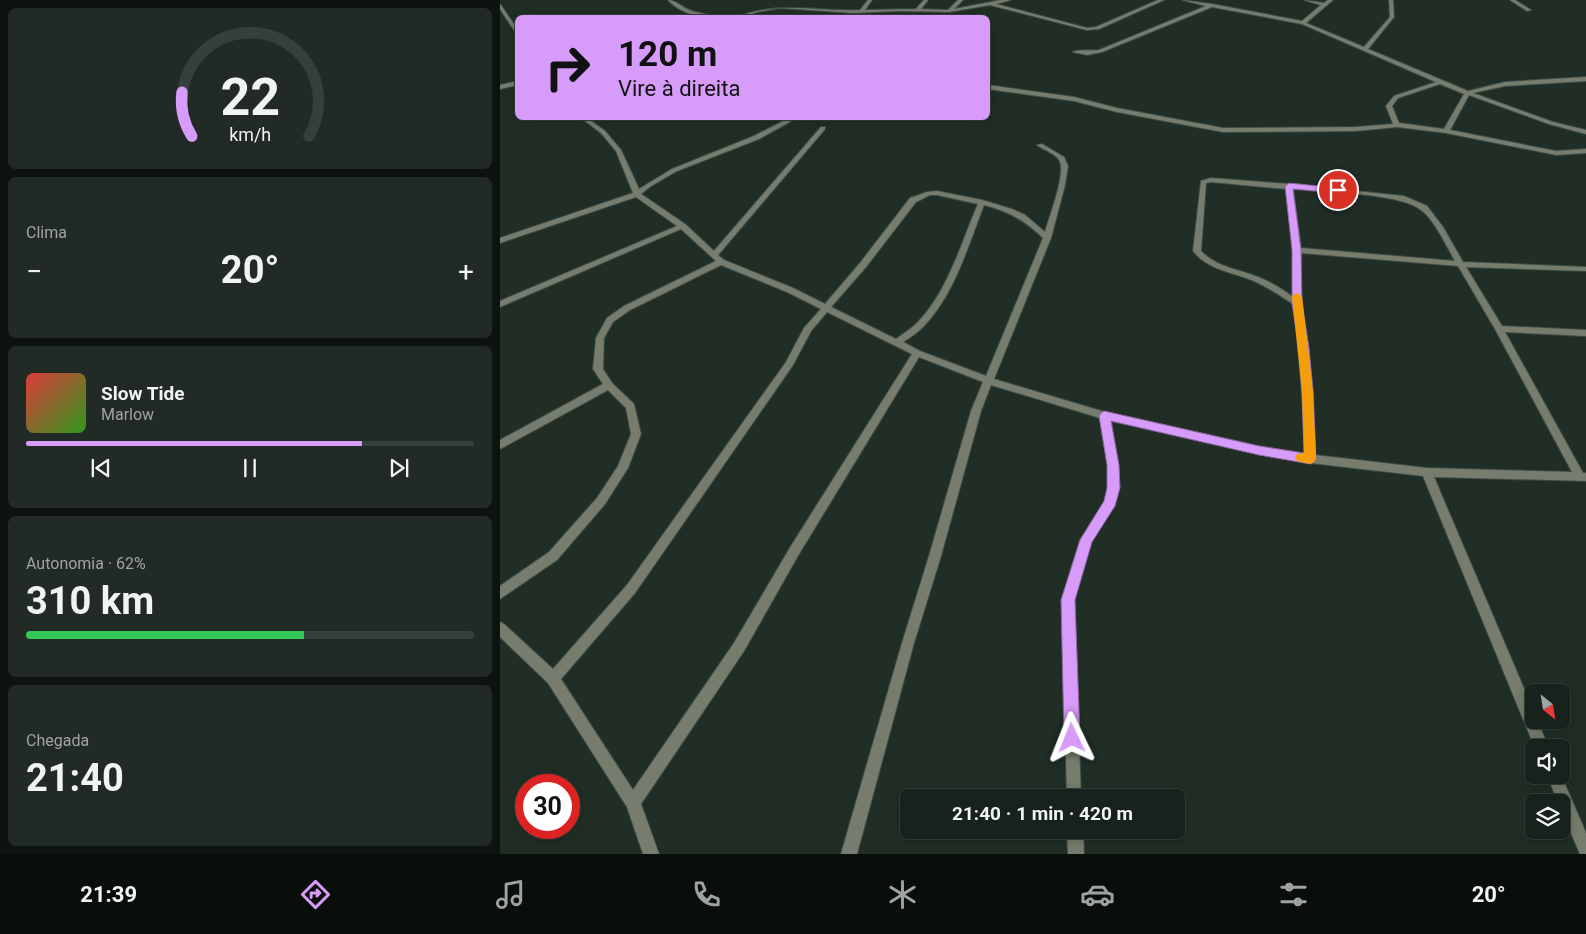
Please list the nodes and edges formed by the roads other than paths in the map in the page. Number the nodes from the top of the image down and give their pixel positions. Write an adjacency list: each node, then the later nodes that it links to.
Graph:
1 (670, 0): 22 (street)
2 (870, 0): 20 (street)
3 (926, 0): 16 (street)
4 (961, 0): 19 (street)
5 (1009, 0): 12 (street)
6 (1162, 0): 12 (street)
7 (1184, 0): 14 (street)
8 (1306, 0): 15 (street)
9 (1331, 0): 15 (street)
10 (1391, 0): 28 (street)
11 (1512, 0): 17 (street)
12 (991, 4): 19 (street)
13 (500, 5): 21 (street)
14 (1212, 5): 26 (street); 29 (street)
15 (1325, 5): 26 (street)
16 (918, 10): 18 (street); 19 (street)
17 (1529, 10)
18 (872, 11): 20 (street); 24 (street)
19 (949, 11)
20 (861, 12): 23 (street)
21 (506, 15): 25 (street); 27 (street)
22 (702, 15)
23 (745, 15)
24 (869, 15)
25 (500, 16)
26 (1304, 23): 28 (street)
27 (515, 30)
28 (1365, 50): 31 (street)
29 (1076, 52)
30 (1586, 79): 35 (street)
31 (1440, 82): 35 (street); 38 (street)
32 (515, 84): 33 (street)
33 (500, 87)
34 (990, 87): 38 (street)
35 (1467, 93): 40 (street); 41 (street)
36 (587, 120): 45 (street)
37 (788, 120): 45 (street)
38 (1397, 124): 40 (street)
39 (823, 128): 51 (street)
40 (1446, 131): 43 (street)
41 (1586, 132)
42 (1040, 145): 48 (street)
43 (1586, 151)
44 (1289, 186): 50 (street); 52 (street); 54 (street)
45 (637, 194): 47 (street); 49 (street)
46 (982, 202): 48 (street); 56 (street); 59 (street)
47 (682, 226): 51 (street); 55 (street)
48 (1047, 238): 61 (street)
49 (500, 241)
50 (1297, 250): 52 (street); 54 (street)
51 (718, 258): 56 (street); 62 (street)
52 (1461, 264): 53 (street); 57 (street)
53 (1586, 269)
54 (1297, 303): 65 (street)
55 (500, 304)
56 (826, 307): 59 (street); 70 (street)
57 (1499, 329): 58 (street); 67 (street)
58 (1586, 333)
59 (898, 342): 60 (street)
60 (917, 353): 61 (street); 74 (street)
61 (989, 381): 63 (street); 78 (street)
62 (609, 385): 64 (street); 68 (street)
63 (1104, 416): 65 (street); 73 (street)
64 (500, 445)
65 (1310, 459): 66 (street)
66 (1426, 472): 67 (street); 71 (street)
67 (1583, 477)
68 (500, 593)
69 (500, 628): 70 (street)
70 (553, 678): 74 (street)
71 (1538, 739)
72 (1558, 784): 76 (street)
73 (1074, 789)
74 (633, 803): 77 (street)
75 (1075, 839): 79 (street)
76 (1586, 851)
77 (651, 854)
78 (849, 854)
79 (1076, 854)

